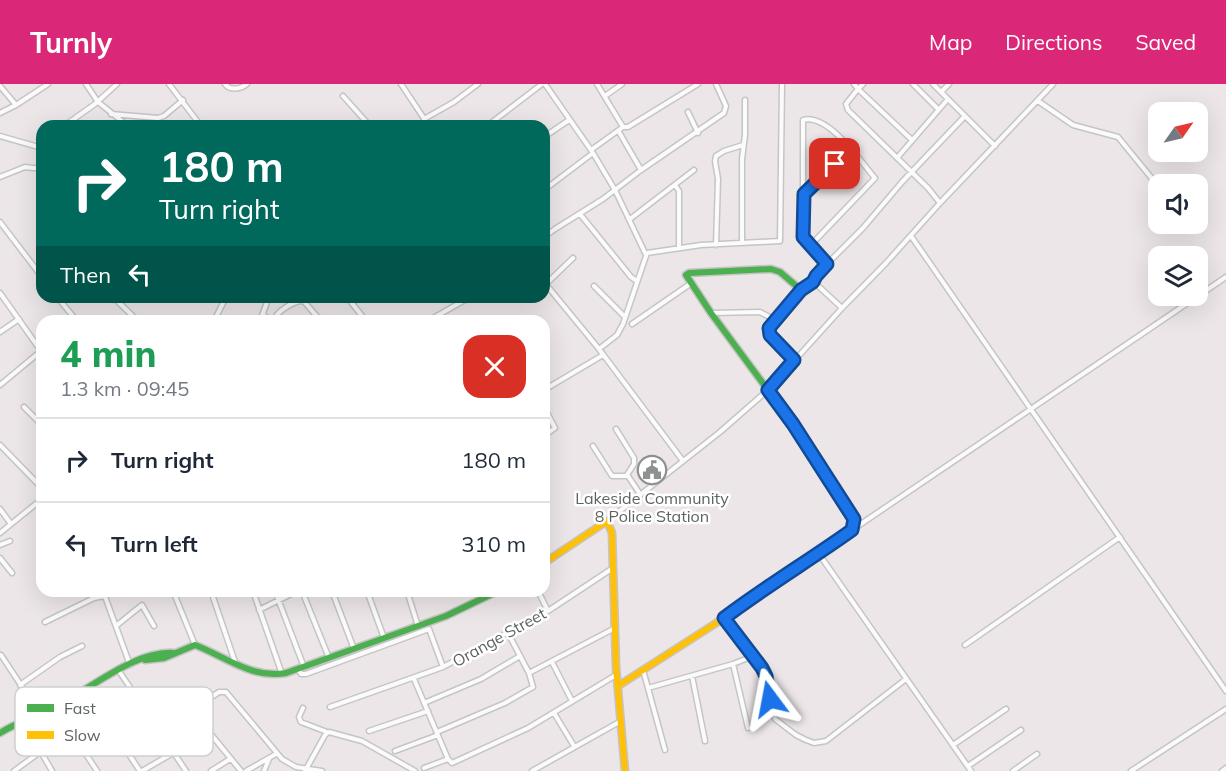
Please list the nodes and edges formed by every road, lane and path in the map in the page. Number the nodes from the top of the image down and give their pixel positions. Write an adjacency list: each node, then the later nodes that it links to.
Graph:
1 (48, 84): 31 (street)
2 (86, 84): 30 (street)
3 (117, 84): 30 (street)
4 (169, 84): 27 (street)
5 (225, 84): 6 (street)
6 (247, 84)
7 (401, 84): 37 (street)
8 (478, 84): 37 (street)
9 (543, 84): 42 (street); 43 (street)
10 (597, 84): 25 (street)
11 (622, 84): 25 (street)
12 (698, 84): 44 (street)
13 (716, 84): 45 (street)
14 (782, 84): 72 (street)
15 (854, 84): 22 (street)
16 (863, 84): 22 (street)
17 (913, 84): 32 (street)
18 (933, 84): 23 (street)
19 (949, 84): 23 (street)
20 (1050, 85): 29 (street)
21 (0, 86): 31 (street)
22 (858, 89): 48 (street); 54 (street)
23 (941, 92): 26 (street)
24 (343, 96): 41 (street)
25 (604, 96): 44 (street)
26 (948, 99): 32 (street); 36 (street)
27 (183, 100): 35 (street); 40 (street)
28 (745, 100): 49 (street)
29 (1038, 101): 51 (street); 59 (street)
30 (98, 102): 35 (street); 38 (street)
31 (16, 105): 33 (street)
32 (938, 110): 48 (street)
33 (0, 112)
34 (688, 112): 45 (street)
35 (111, 114): 39 (street)
36 (965, 116): 51 (street); 58 (street)
37 (424, 118)
38 (72, 120)
39 (120, 120)
40 (197, 120)
41 (365, 120)
42 (495, 120)
43 (569, 120): 46 (street); 53 (street)
44 (621, 129): 53 (street); 56 (street)
45 (698, 132): 56 (street)
46 (550, 133)
47 (0, 136): 50 (street)
48 (912, 140): 54 (street)
49 (743, 145): 72 (street); 73 (street)
50 (36, 146)
51 (995, 146): 65 (street)
52 (850, 148): 64 (street); 64 (street); 74 (street)
53 (592, 152): 61 (street); 63 (street)
54 (897, 158): 58 (street)
55 (36, 169): 60 (street)
56 (641, 170): 63 (street)
57 (694, 170): 62 (street)
58 (912, 173): 65 (street); 78 (street)
59 (1148, 174)
60 (0, 177)
61 (550, 185)
62 (675, 185): 67 (street); 75 (street)
63 (615, 190): 66 (street); 67 (street)
64 (804, 194): 74 (street)
65 (940, 203): 71 (street)
66 (580, 214): 70 (street); 82 (street)
67 (630, 219): 76 (street)
68 (0, 222): 69 (street)
69 (2, 229): 79 (street)
70 (550, 233)
71 (911, 236): 96 (street); 119 (street)
72 (742, 242): 73 (street)
73 (716, 245): 75 (street)
74 (810, 246): 78 (street)
75 (679, 247): 76 (street)
76 (646, 255): 82 (street)
77 (573, 258): 81 (street)
78 (827, 264): 83 (street)
79 (36, 270)
80 (1226, 277): 119 (street)
81 (550, 279)
82 (636, 281): 105 (street)
83 (813, 282): 87 (street); 96 (street)
84 (690, 284): 87 (street); 97 (street); 108 (street)
85 (594, 286): 105 (street)
86 (550, 289): 111 (street)
87 (801, 290): 107 (street)
88 (0, 293): 106 (street)
89 (62, 303): 98 (street)
90 (118, 303): 99 (street)
91 (267, 303): 100 (street)
92 (292, 303): 101 (street)
93 (305, 303): 102 (street)
94 (352, 303): 103 (street)
95 (460, 303): 104 (street)
96 (842, 308): 114 (street)
97 (711, 313): 107 (street); 117 (street)
98 (72, 315)
99 (131, 315)
100 (263, 315)
101 (275, 315)
102 (316, 315)
103 (361, 315)
104 (438, 315)
105 (625, 317): 111 (street)
106 (19, 319): 109 (street); 110 (street)
107 (775, 320): 114 (street)
108 (632, 324)
109 (0, 332)
110 (36, 343)
111 (599, 349): 112 (street)
112 (603, 355): 116 (street); 126 (street)
113 (36, 356): 115 (street)
114 (794, 360): 117 (street)
115 (0, 385)
116 (550, 386)
117 (768, 390): 126 (street); 134 (street)
118 (24, 407): 120 (street)
119 (1032, 409): 134 (street); 136 (street)
120 (36, 419)
121 (550, 419): 123 (street)
122 (616, 429): 127 (street)
123 (550, 432)
124 (0, 445): 128 (street)
125 (593, 447): 127 (street)
126 (683, 461): 129 (street)
127 (627, 475): 129 (street)
128 (36, 482)
129 (640, 494): 132 (street)
130 (36, 504): 133 (street)
131 (0, 509): 133 (street)
132 (607, 521): 141 (street); 142 (street)
133 (11, 524): 135 (street)
134 (852, 530): 139 (street)
135 (0, 533)
136 (1120, 537): 170 (street); 196 (street)
137 (10, 541): 138 (street)
138 (0, 545)
139 (819, 554): 160 (street); 190 (street)
140 (0, 558): 143 (street)
141 (550, 559)
142 (614, 567): 159 (street, Orange Street); 166 (street)
143 (12, 573)
144 (105, 597): 162 (street)
145 (175, 597): 169 (street)
146 (213, 597): 177 (street)
147 (255, 597): 158 (street)
148 (277, 597): 157 (street)
149 (284, 597): 157 (street)
150 (304, 597): 176 (street)
151 (334, 597): 172 (street)
152 (369, 597): 168 (street)
153 (409, 597): 164 (street)
154 (487, 597): 165 (street)
155 (541, 597): 159 (street)
156 (94, 598): 161 (street)
157 (278, 600): 158 (street); 182 (street)
158 (259, 609): 185 (street)
159 (548, 611): 167 (street, Orange Street)
160 (724, 618): 175 (street); 184 (street)
161 (45, 622)
162 (116, 626): 163 (street); 180 (street)
163 (154, 626)
164 (418, 626): 165 (street); 168 (street)
165 (428, 626): 181 (street); 182 (street)
166 (615, 627): 178 (street); 187 (street)
167 (508, 633): 174 (street); 181 (street, Orange Street)
168 (384, 638): 172 (street)
169 (195, 645): 177 (street); 180 (street)
170 (965, 645)
171 (82, 646): 191 (street)
172 (354, 649): 176 (street)
173 (1, 655): 191 (street)
174 (520, 656): 186 (street); 199 (street)
175 (753, 656): 179 (street); 190 (street)
176 (329, 658): 182 (street)
177 (235, 662): 185 (street)
178 (552, 662): 186 (street); 198 (street)
179 (733, 664): 188 (street); 208 (street)
180 (130, 665): 183 (street)
181 (443, 667): 189 (street, Orange Street)
182 (301, 668): 185 (street)
183 (118, 670): 193 (street); 194 (street)
184 (643, 670): 192 (street); 195 (street)
185 (282, 674)
186 (529, 674): 213 (street)
187 (617, 675): 192 (street); 198 (street)
188 (692, 676): 195 (street); 215 (street)
189 (414, 679): 199 (street); 200 (street, Orange Street)
190 (906, 679): 216 (street)
191 (20, 685)
192 (618, 686): 206 (street)
193 (91, 687)
194 (129, 687)
195 (648, 688): 218 (street)
196 (1226, 691)
197 (213, 697): 220 (street)
198 (572, 702): 205 (street)
199 (424, 704): 204 (street)
200 (330, 707)
201 (303, 708): 212 (street)
202 (1006, 709): 216 (street)
203 (1226, 709): 250 (street)
204 (428, 711): 211 (street); 213 (street)
205 (554, 713): 217 (street); 230 (street)
206 (621, 721): 217 (street); 248 (street)
207 (15, 724): 209 (street)
208 (748, 728)
209 (1, 730)
210 (1021, 730): 234 (street)
211 (369, 731)
212 (327, 732): 233 (street); 245 (street)
213 (438, 734): 219 (street); 230 (street)
214 (213, 738): 228 (street)
215 (705, 741)
216 (953, 745): 234 (street)
217 (574, 746): 247 (street)
218 (665, 750)
219 (395, 751)
220 (276, 754): 229 (street); 233 (street)
221 (1037, 754): 249 (street)
222 (35, 756): 235 (street)
223 (43, 756): 236 (street)
224 (87, 756): 237 (street)
225 (131, 756): 238 (street)
226 (168, 756): 238 (street)
227 (175, 756): 239 (street)
228 (230, 759): 240 (street); 241 (street)
229 (269, 759): 242 (street); 243 (street)
230 (450, 761): 231 (street); 246 (street)
231 (424, 768)
232 (1226, 768): 251 (street)
233 (305, 769): 244 (street)
234 (970, 769)
235 (14, 771)
236 (52, 771)
237 (97, 771)
238 (141, 771)
239 (186, 771)
240 (211, 771)
241 (241, 771)
242 (246, 771)
243 (264, 771)
244 (322, 771)
245 (416, 771)
246 (455, 771)
247 (532, 771)
248 (625, 771)
249 (1013, 771)
250 (1131, 771)
251 (1222, 771)

